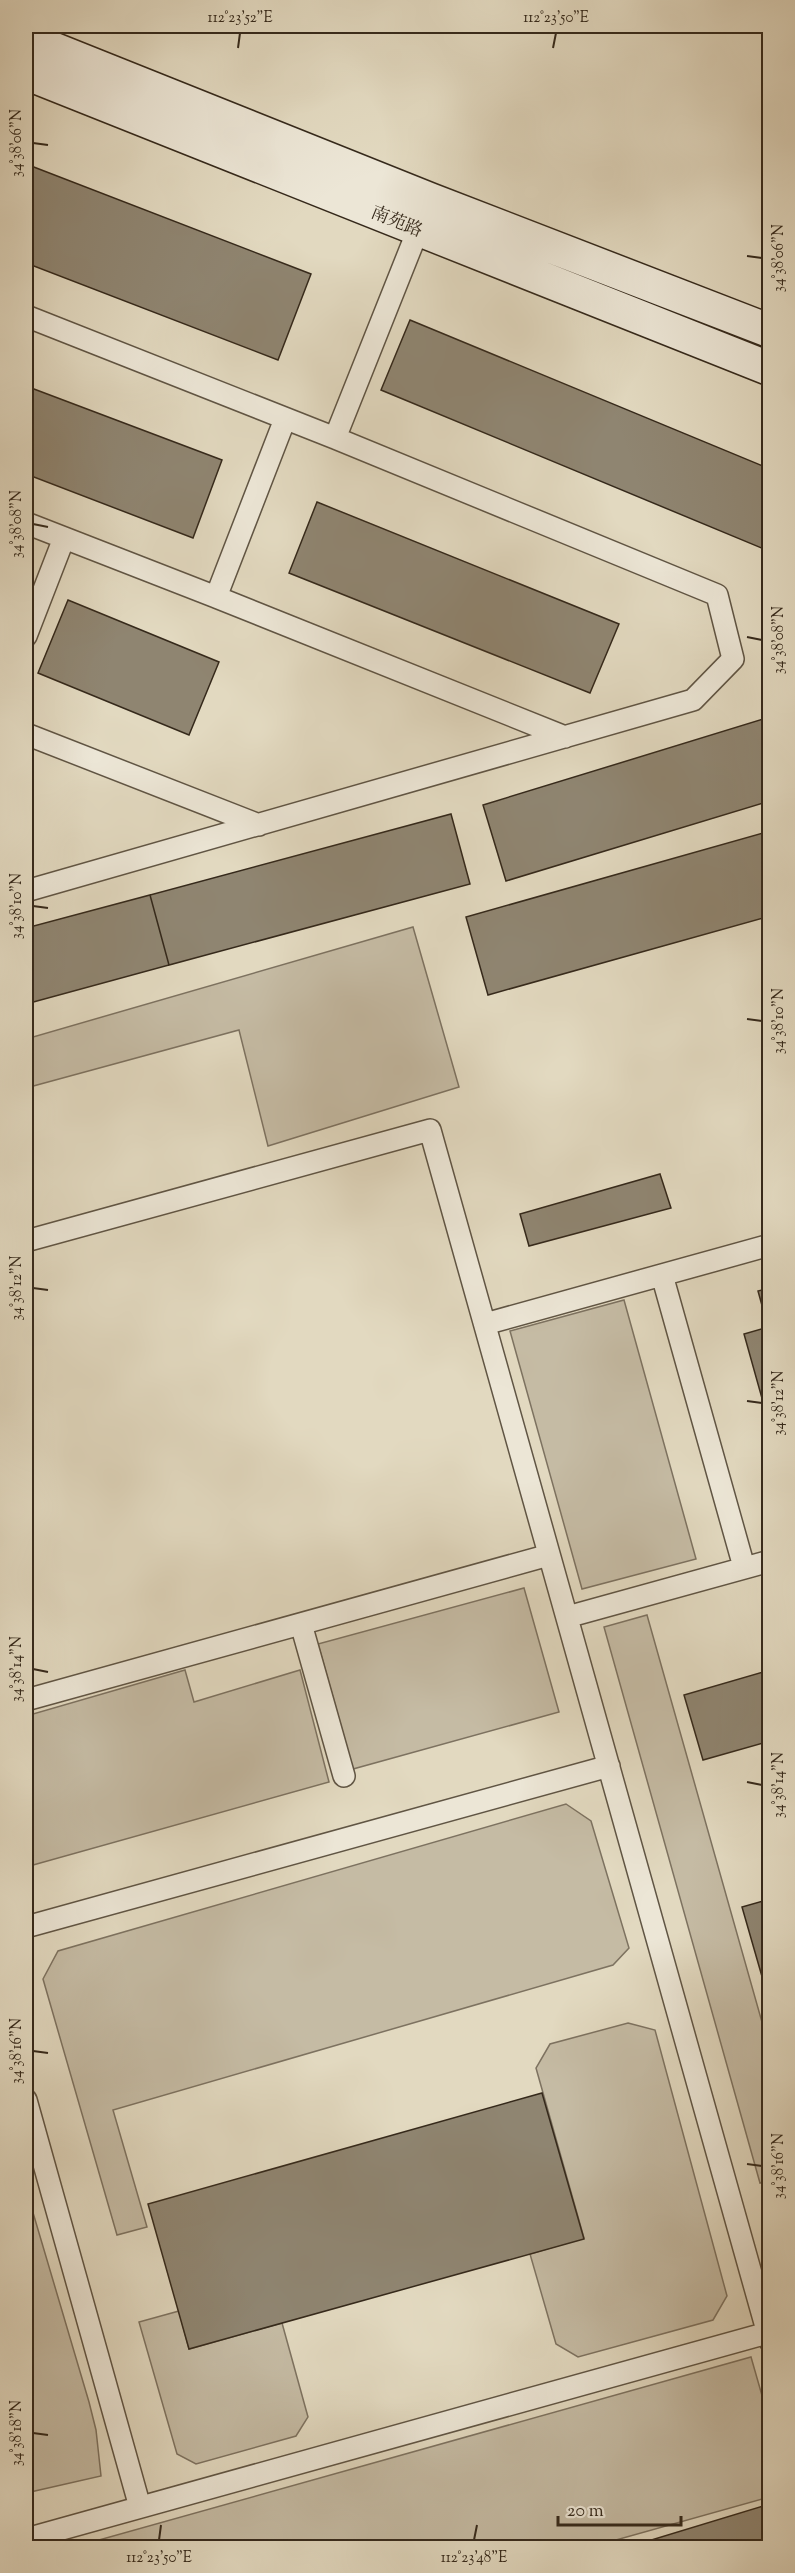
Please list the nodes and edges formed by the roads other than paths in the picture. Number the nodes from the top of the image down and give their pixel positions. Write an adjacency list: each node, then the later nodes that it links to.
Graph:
1 (26, 38): 3 (street, 南苑路)
2 (26, 73): 4 (street, 南苑路)
3 (431, 200): 4 (lane); 6 (street, 南苑路)
4 (418, 230): 7 (street, 南苑路); 9 (lane)
5 (26, 316): 8 (lane)
6 (770, 331)
7 (770, 369)
8 (285, 419): 9 (lane); 12 (lane)
9 (335, 438): 15 (lane)
10 (26, 523): 11 (lane)
11 (64, 538): 12 (lane); 13 (lane)
12 (216, 597): 15 (lane)
13 (26, 636)
14 (26, 734): 16 (lane)
15 (565, 737): 16 (lane)
16 (259, 825): 17 (lane)
17 (26, 891)
18 (26, 1241): 21 (lane)
19 (770, 1245): 20 (lane)
20 (662, 1275): 21 (lane); 24 (lane)
21 (485, 1324): 22 (lane)
22 (549, 1555): 25 (lane); 26 (lane)
23 (770, 1561): 24 (lane)
24 (744, 1568): 25 (lane)
25 (567, 1617): 28 (lane)
26 (301, 1624): 27 (lane); 29 (lane)
27 (26, 1700)
28 (609, 1766): 30 (lane); 32 (lane)
29 (344, 1776)
30 (26, 1927)
31 (26, 2100): 33 (lane)
32 (768, 2337): 33 (lane)
33 (140, 2507): 34 (lane)
34 (26, 2539)

